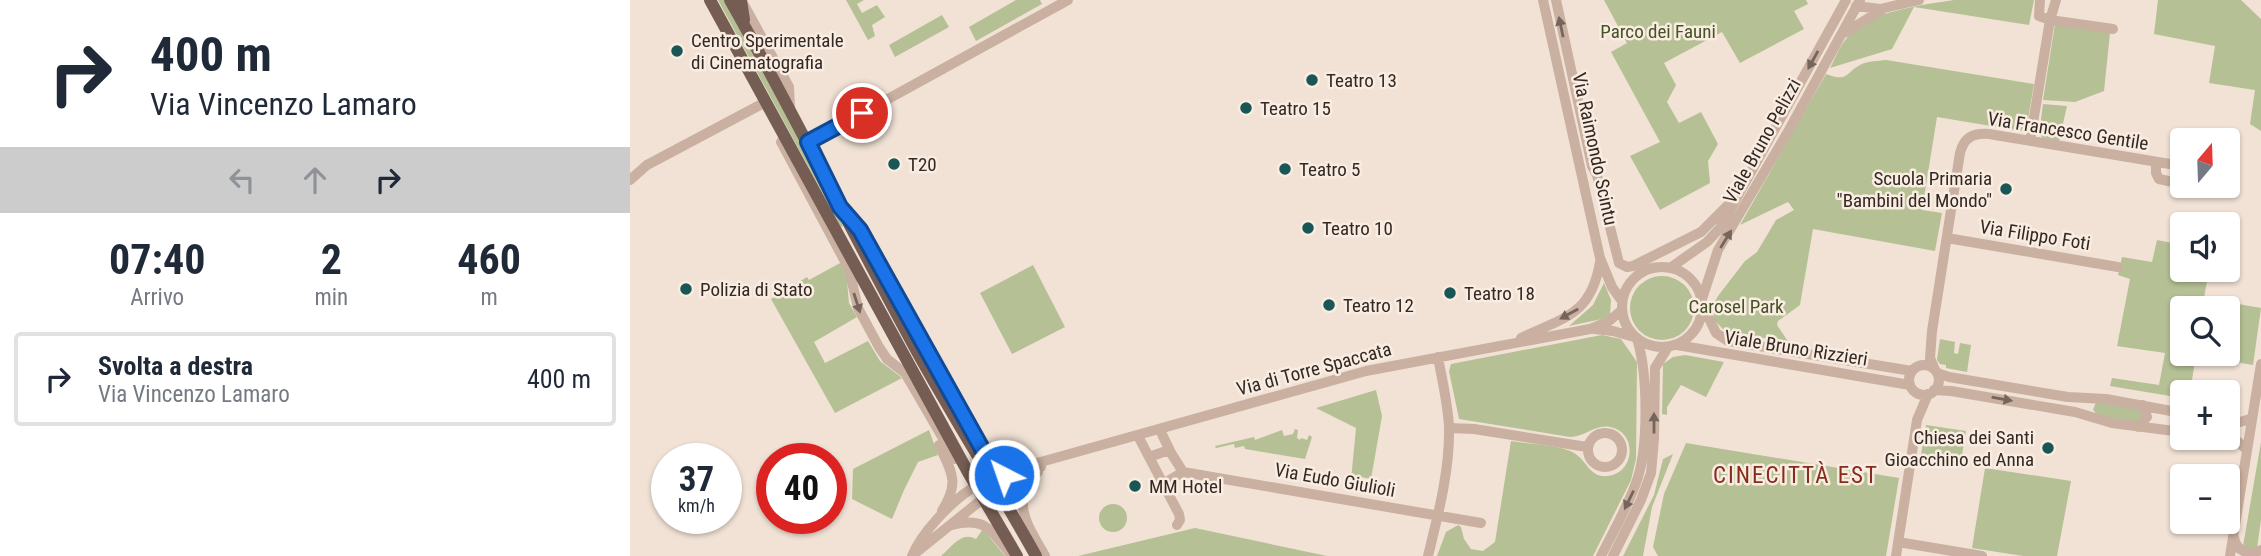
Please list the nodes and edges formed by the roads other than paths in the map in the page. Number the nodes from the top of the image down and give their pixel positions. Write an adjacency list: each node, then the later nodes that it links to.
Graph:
1 (710, 0): 16 (main road)
2 (1068, 0): 11 (street)
3 (1543, 0): 31 (street, Via Raimondo Scintu)
4 (1556, 0): 23 (street, Via Raimondo Scintu, one-way to 4)
5 (1872, 0): 12 (street)
6 (1919, 0): 12 (street)
7 (2040, 0): 13 (street)
8 (2056, 0): 13 (street)
9 (738, 1): 18 (main road); 18 (street)
10 (1852, 2): 12 (street); 15 (street, Viale Bruno Pelizzi); 26 (street, Viale Bruno Pelizzi, one-way to 26)
11 (1051, 4): 20 (street)
12 (1879, 12): 15 (street)
13 (2050, 20): 14 (street); 19 (street)
14 (2113, 29)
15 (1840, 35): 28 (street, Viale Bruno Pelizzi)
16 (746, 65): 17 (street); 69 (main road)
17 (760, 105): 24 (street); 56 (street, one-way to 56)
18 (790, 108): 20 (main road)
19 (2030, 141): 21 (street, Via Francesco Gentile); 29 (street, Via Francesco Gentile)
20 (808, 142): 70 (main road)
21 (2156, 162): 22 (street, Via Francesco Gentile); 25 (street, Via Francesco Gentile)
22 (2170, 164)
23 (1592, 166): 30 (street, Via Raimondo Scintu); 35 (street, Via Raimondo Scintu)
24 (630, 180)
25 (2170, 181)
26 (1738, 196): 27 (street, Viale Bruno Pelizzi); 30 (street, Via Raimondo Scintu)
27 (1729, 212): 28 (street); 32 (street, Viale Bruno Pelizzi)
28 (1739, 217): 36 (street, Viale Bruno Pelizzi, one-way to 28)
29 (1947, 238): 33 (street, Via Filippo Foti); 39 (street, Via Francesco Gentile)
30 (1681, 243): 32 (street)
31 (1600, 258): 37 (street, Via Raimondo Scintu); 41 (street, one-way to 41)
32 (1682, 259): 34 (street, Viale Bruno Pelizzi)
33 (2118, 267)
34 (1670, 268): 35 (street); 36 (street)
35 (1642, 272): 37 (street)
36 (1701, 302): 42 (street); 45 (street, Viale Bruno Rizzieri)
37 (1622, 305): 38 (street, Via di Torre Spaccata); 40 (street)
38 (1590, 329): 40 (street, Via di Torre Spaccata); 41 (street, Via di Torre Spaccata)
39 (1932, 335): 45 (street, Via Francesco Gentile); 46 (street, Via Francesco Gentile)
40 (1636, 338): 42 (street); 88 (street, one-way to 88)
41 (1505, 345): 43 (street, Via di Torre Spaccata)
42 (1672, 346): 47 (street, Viale Bruno Rizzieri); 89 (street, one-way to 42)
43 (1438, 357): 58 (street); 59 (street, Via di Torre Spaccata)
44 (2261, 363): 53 (street)
45 (1915, 369): 46 (street); 47 (street)
46 (1936, 371): 48 (street); 49 (street)
47 (1912, 388): 48 (street); 54 (street)
48 (1931, 392): 52 (street, one-way to 52); 54 (street)
49 (2094, 399): 50 (street); 52 (street)
50 (2143, 405): 51 (street); 57 (street)
51 (2170, 410)
52 (2092, 418): 57 (street)
53 (2250, 419): 55 (street); 64 (street)
54 (1917, 420): 81 (street)
55 (2240, 422)
56 (935, 427): 69 (street); 78 (street)
57 (2138, 427): 60 (street)
58 (1449, 428): 63 (street); 74 (street)
59 (1160, 430): 61 (street, Via di Torre Spaccata); 65 (street)
60 (2170, 431)
61 (1138, 436): 66 (street); 67 (street, Via di Torre Spaccata)
62 (2240, 444): 64 (street)
63 (1587, 447)
64 (2246, 449): 72 (street)
65 (1169, 450): 66 (street); 68 (street)
66 (1149, 457): 71 (street)
67 (1052, 460): 70 (street, Via di Torre Spaccata); 86 (street)
68 (1183, 471): 71 (street); 74 (street, Via Eudo Giulioli)
69 (969, 474): 73 (main road)
70 (996, 478): 73 (street, Via di Torre Spaccata); 85 (main road)
71 (1163, 484): 77 (street)
72 (2240, 491)
73 (980, 492): 76 (street); 78 (street); 84 (main road)
74 (1437, 515): 75 (street, Via Eudo Giulioli); 87 (street)
75 (1481, 523)
76 (949, 526): 83 (street); 84 (street)
77 (1177, 526)
78 (927, 531): 83 (street)
79 (2234, 534): 82 (street)
80 (2234, 534): 92 (street)
81 (1898, 542): 90 (street); 91 (street)
82 (2261, 550)
83 (912, 556)
84 (1015, 556)
85 (1036, 556)
86 (1045, 556)
87 (1428, 556)
88 (1601, 556)
89 (1613, 556)
90 (1896, 556)
91 (1982, 556)
92 (2230, 556)

